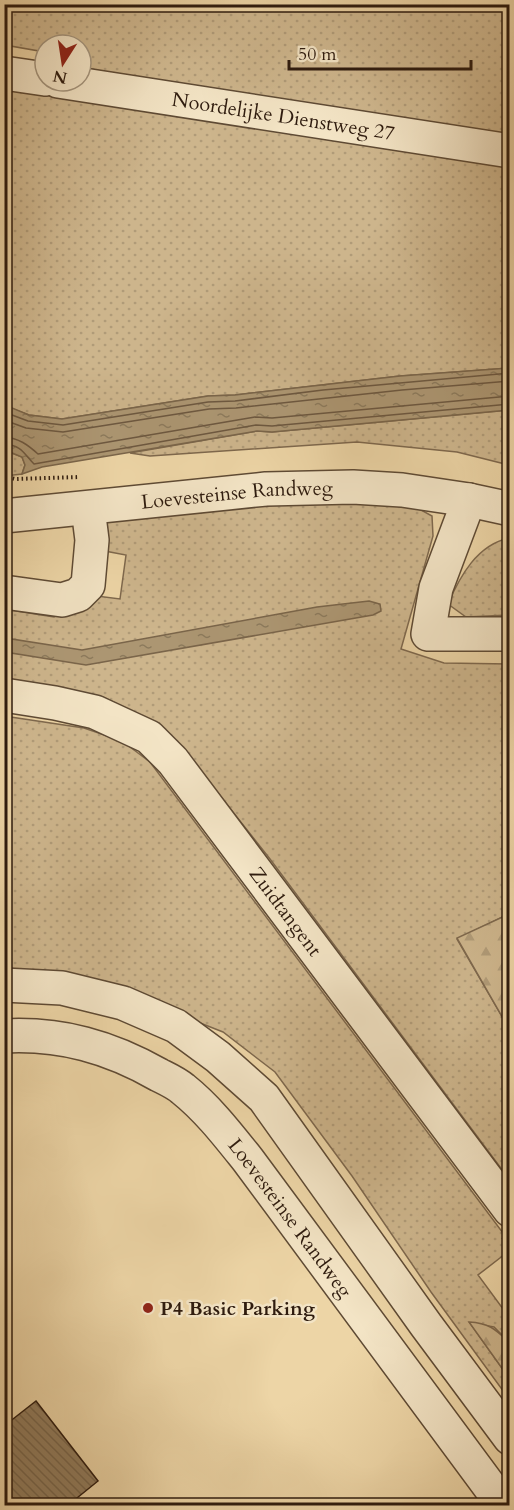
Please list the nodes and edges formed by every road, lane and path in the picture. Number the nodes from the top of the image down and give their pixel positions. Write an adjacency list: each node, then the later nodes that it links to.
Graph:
1 (4, 73): 2 (street)
2 (33, 77)
3 (93, 86): 4 (street, Noordelijke Dienstweg 27)
4 (510, 151)
5 (469, 500): 6 (street, Loevesteinse Randweg); 7 (street, Loevesteinse Randweg); 10 (street)
6 (88, 508): 8 (street, Loevesteinse Randweg); 9 (street)
7 (510, 509)
8 (4, 516)
9 (4, 592)
10 (510, 634)
11 (4, 695): 14 (street, Zuidtangent)
12 (4, 985): 15 (street)
13 (4, 1036): 16 (street, Loevesteinse Randweg)
14 (510, 1210)
15 (510, 1438)
16 (504, 1506)

